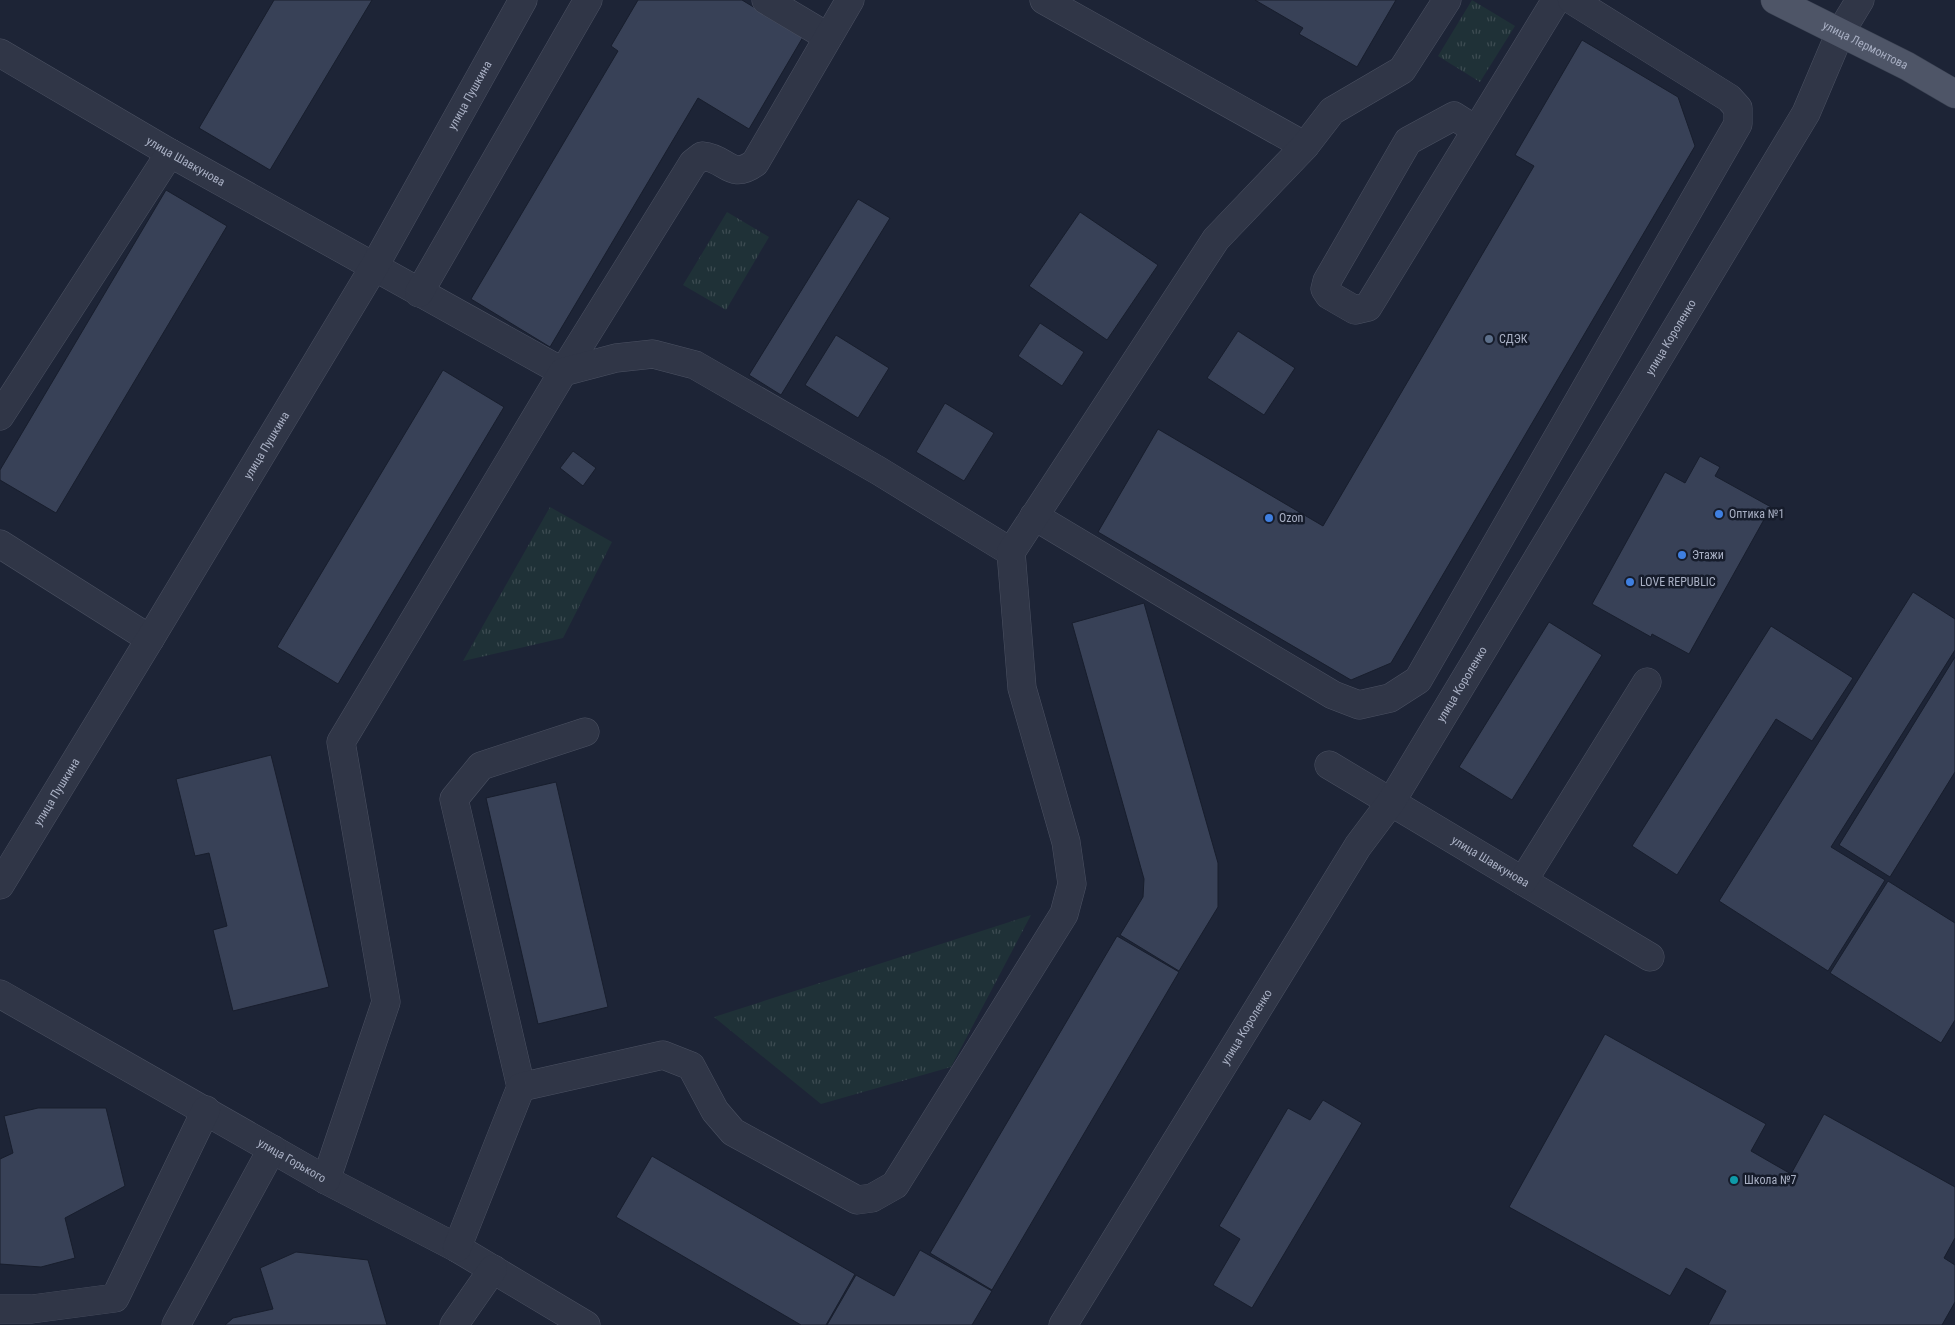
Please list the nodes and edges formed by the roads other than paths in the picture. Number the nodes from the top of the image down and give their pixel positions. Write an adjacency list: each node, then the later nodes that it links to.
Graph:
1 (522, 0): 18 (street, улица Пушкина)
2 (588, 0): 19 (street)
3 (766, 0): 12 (street)
4 (850, 0): 12 (street)
5 (1044, 0): 16 (street)
6 (1446, 0): 16 (street)
7 (1556, 0): 15 (street)
8 (1572, 0): 22 (street)
9 (1774, 0): 11 (main road, улица Лермонтова)
10 (1860, 0): 11 (street, улица Короленко)
11 (1840, 33): 14 (main road, улица Лермонтова); 29 (street, улица Короленко)
12 (828, 38): 20 (street)
13 (0, 52): 17 (street, улица Шавкунова)
14 (1955, 94)
15 (1476, 130): 15 (street)
16 (1305, 146): 22 (street)
17 (170, 154): 18 (street, улица Шавкунова); 21 (street)
18 (374, 267): 19 (street, улица Шавкунова); 25 (street, улица Пушкина)
19 (419, 293): 20 (street, улица Шавкунова)
20 (563, 372): 24 (street); 37 (street)
21 (0, 416)
22 (1034, 516): 24 (street)
23 (0, 544): 25 (street)
24 (1011, 552): 34 (street)
25 (150, 639): 31 (street, улица Пушкина)
26 (1647, 682): 30 (street)
27 (585, 732): 34 (street)
28 (1329, 764): 29 (street, улица Шавкунова)
29 (1391, 802): 30 (street, улица Шавкунова); 44 (street, улица Короленко)
30 (1523, 881): 32 (street, улица Шавкунова)
31 (0, 884)
32 (1650, 957)
33 (0, 994): 35 (street, улица Горького)
34 (521, 1087): 38 (street)
35 (206, 1110): 36 (street, улица Горького); 40 (street)
36 (272, 1149): 37 (street, улица Горького); 41 (street)
37 (326, 1180): 38 (street, улица Горького)
38 (457, 1248): 39 (street, улица Горького)
39 (493, 1269): 42 (street); 43 (street, улица Горького)
40 (0, 1309)
41 (176, 1325)
42 (454, 1325)
43 (586, 1325)
44 (1063, 1325)

